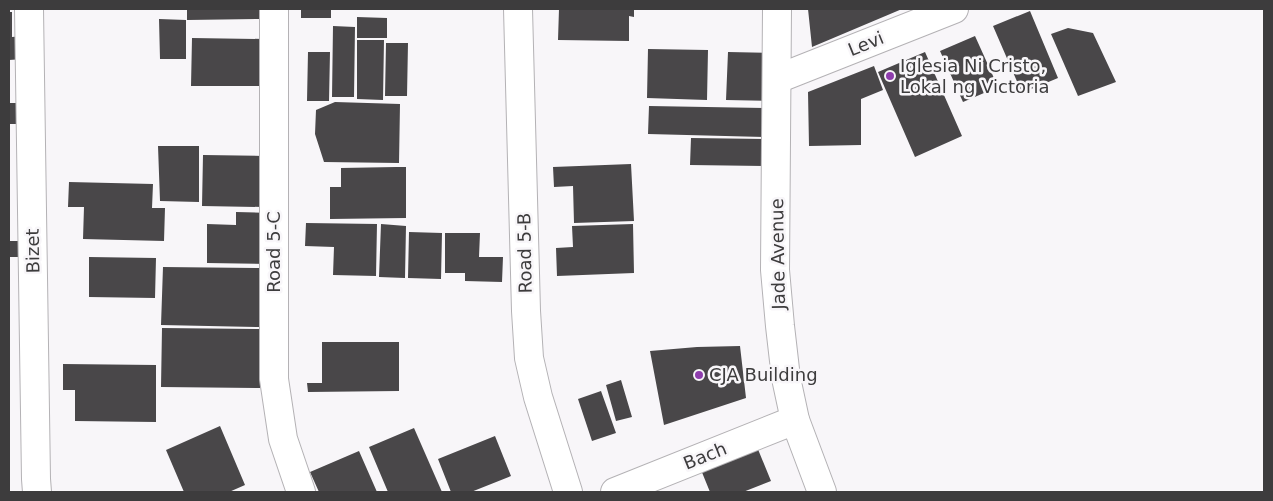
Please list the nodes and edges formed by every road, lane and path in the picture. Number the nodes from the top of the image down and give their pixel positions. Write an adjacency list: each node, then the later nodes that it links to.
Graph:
1 (29, 9): 8 (street, Bizet)
2 (274, 9): 9 (street, Road 5-C)
3 (518, 9): 10 (street, Road 5-B)
4 (777, 9): 6 (street, Jade Avenue)
5 (954, 9): 6 (street, Levi)
6 (777, 79): 7 (street, Jade Avenue)
7 (795, 420): 11 (street, Bach); 12 (street, Jade Avenue)
8 (37, 492)
9 (301, 492)
10 (568, 492)
11 (615, 492)
12 (822, 492)

